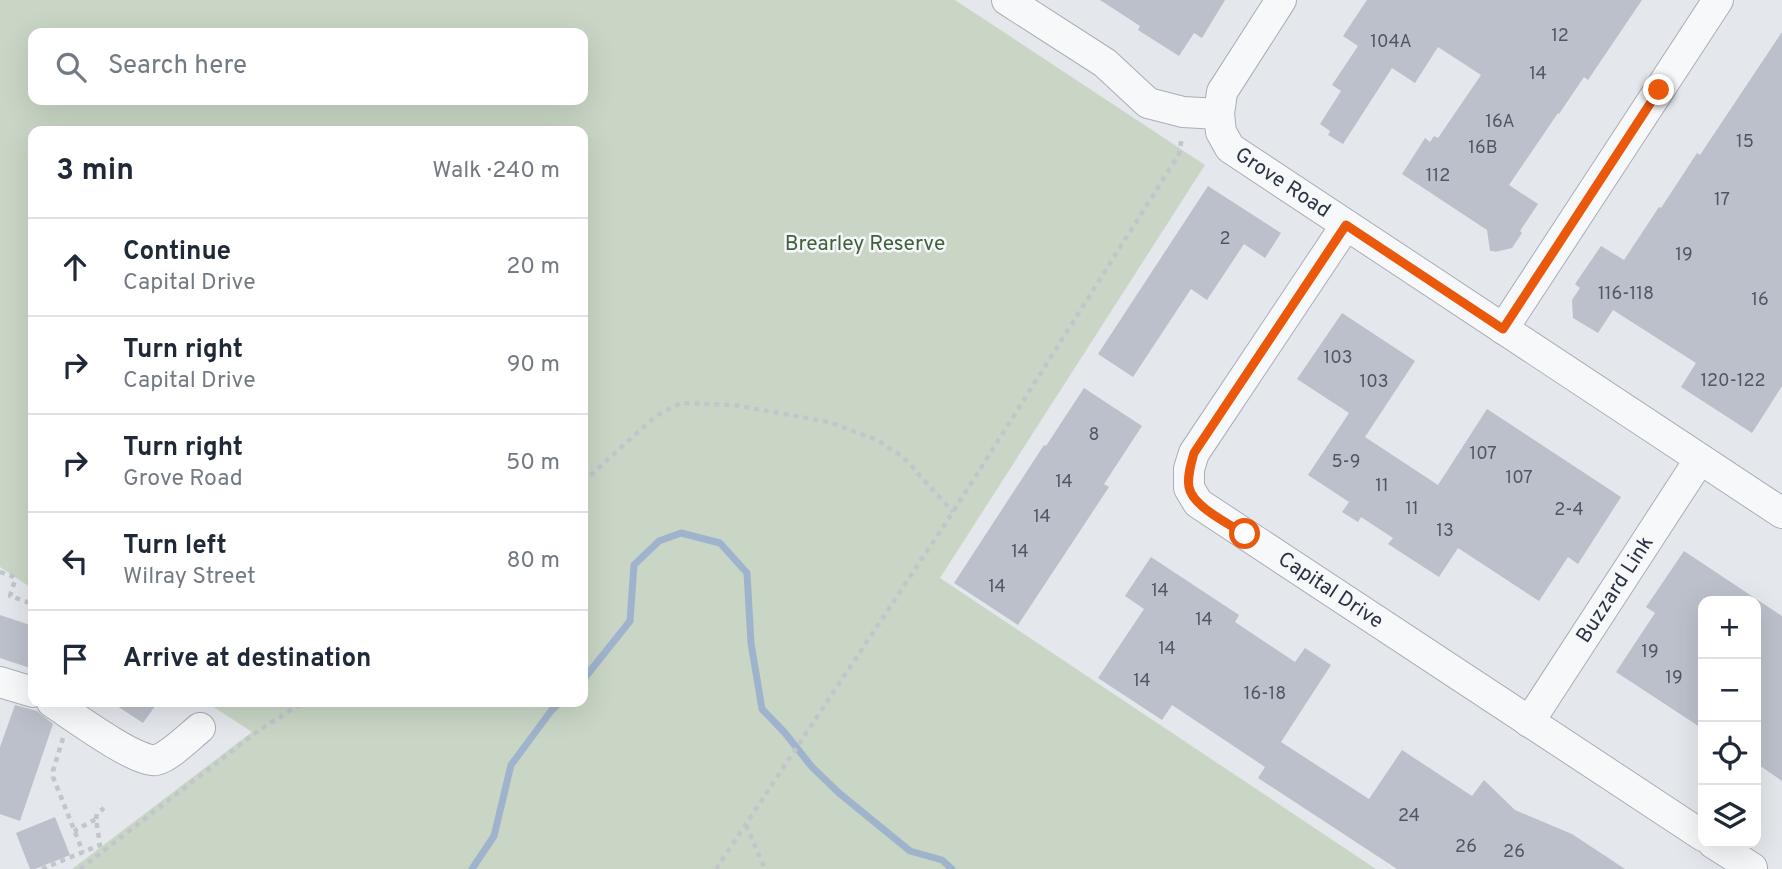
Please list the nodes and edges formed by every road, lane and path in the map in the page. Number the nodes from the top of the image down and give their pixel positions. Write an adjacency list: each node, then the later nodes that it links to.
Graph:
1 (1007, 0): 4 (street)
2 (1281, 0): 5 (street)
3 (1718, 0): 7 (street)
4 (1183, 112): 5 (street); 10 (path)
5 (1219, 114): 6 (street, Grove Road)
6 (1346, 225): 7 (street, Grove Road); 18 (street, Capital Drive)
7 (1503, 329): 8 (street, Grove Road)
8 (1700, 459): 11 (street, Grove Road); 18 (street, Buzzard Link)
9 (588, 477): 10 (path)
10 (953, 512): 22 (path)
11 (1782, 513)
12 (0, 572): 13 (path)
13 (28, 602)
14 (0, 682): 15 (street)
15 (28, 690)
16 (295, 707): 29 (path)
17 (61, 708): 19 (street); 23 (path)
18 (1529, 722): 24 (street, Capital Drive)
19 (200, 728)
20 (104, 808): 21 (path)
21 (96, 819): 23 (path); 26 (path)
22 (746, 824): 30 (path); 31 (path)
23 (74, 831): 26 (path)
24 (1698, 833)
25 (1721, 848): 27 (street)
26 (83, 852): 28 (path)
27 (1752, 868)
28 (42, 869)
29 (80, 869)
30 (716, 869)
31 (765, 869)

